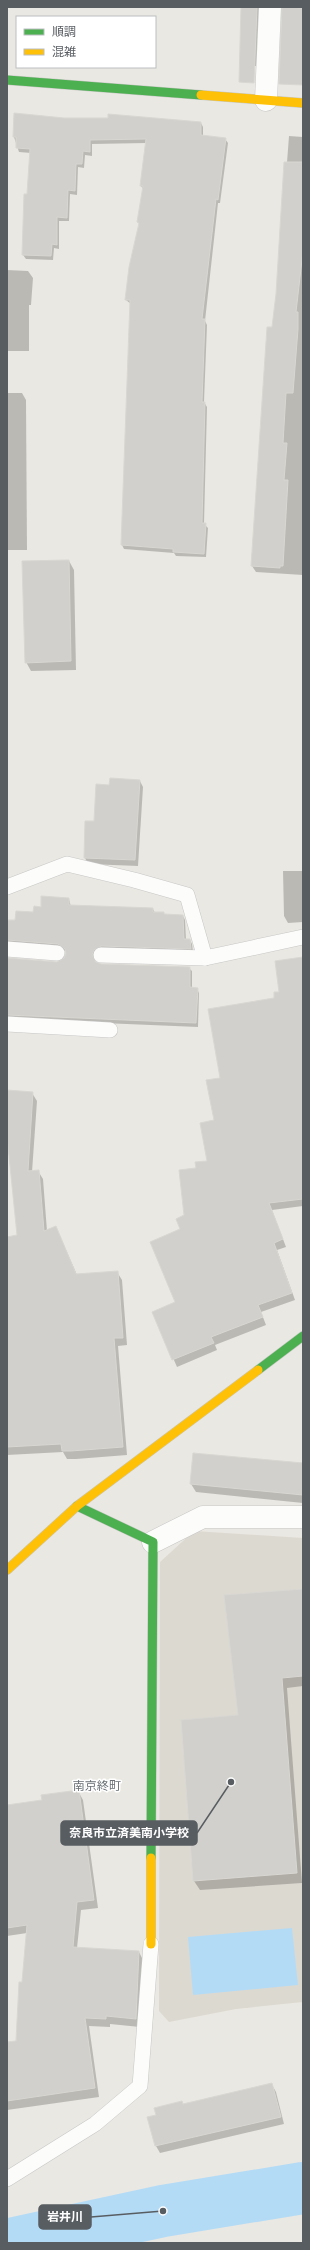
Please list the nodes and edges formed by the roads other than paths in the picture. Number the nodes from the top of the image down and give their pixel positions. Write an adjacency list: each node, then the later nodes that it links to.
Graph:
1 (270, 7): 3 (street)
2 (7, 80): 3 (street)
3 (266, 100): 4 (street)
4 (303, 103)
5 (7, 887): 10 (lane)
6 (303, 937): 10 (lane)
7 (7, 949): 8 (lane)
8 (57, 953)
9 (100, 955): 10 (lane)
10 (205, 958)
11 (7, 1024): 12 (lane)
12 (110, 1030)
13 (303, 1336): 14 (street)
14 (77, 1506): 16 (street); 17 (street)
15 (303, 1517): 16 (street)
16 (154, 1542): 18 (street)
17 (7, 1570)
18 (151, 1944): 19 (lane)
19 (7, 2179)

